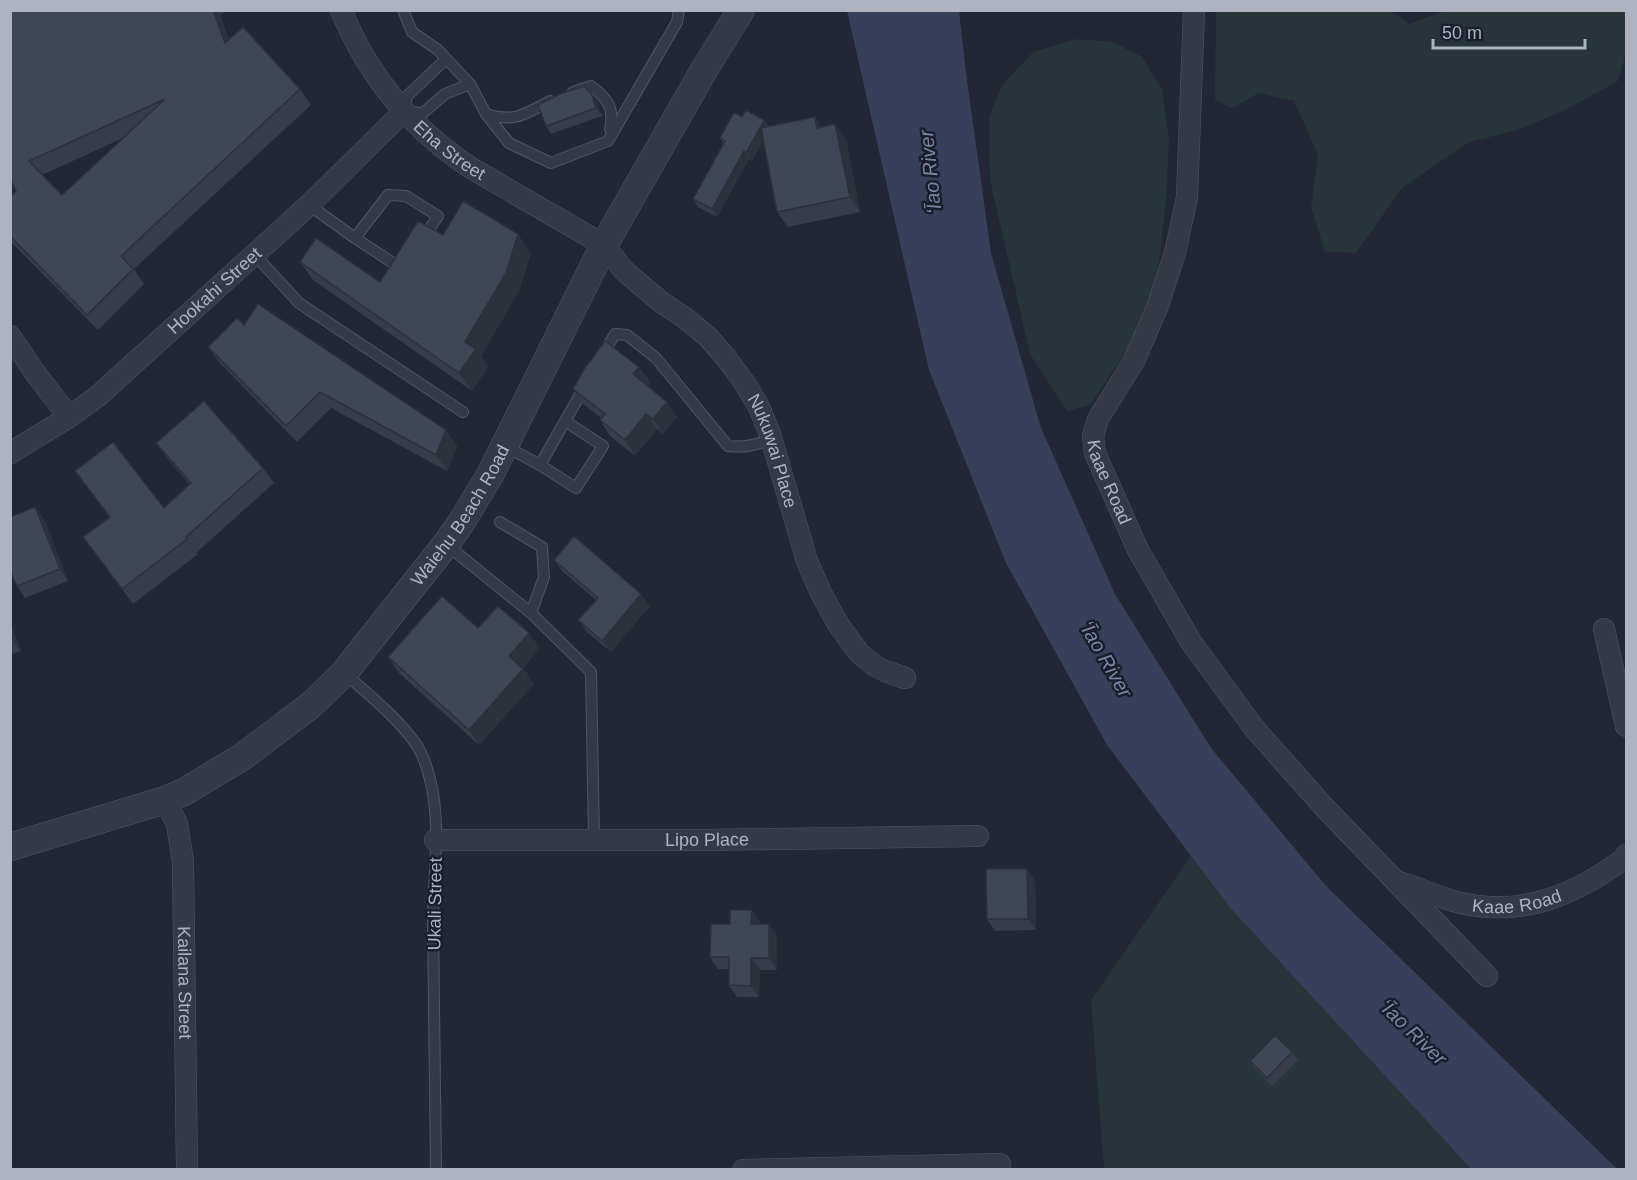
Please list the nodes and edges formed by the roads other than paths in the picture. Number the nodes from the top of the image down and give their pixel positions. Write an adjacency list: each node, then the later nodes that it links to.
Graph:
1 (341, 10): 8 (street, Eha Street)
2 (403, 10): 6 (lane)
3 (679, 10): 10 (lane)
4 (741, 10): 13 (street, Waiehu Beach Road)
5 (1194, 10): 36 (street, Kaae Road)
6 (446, 59): 7 (lane); 8 (lane)
7 (470, 84): 8 (lane); 9 (lane)
8 (404, 111): 11 (street, Hookahi Street); 13 (street, Eha Street)
9 (486, 114): 10 (lane); 10 (lane)
10 (608, 141)
11 (309, 205): 12 (lane); 14 (street, Hookahi Street)
12 (355, 238): 12 (lane)
13 (604, 245): 19 (street, Nukuwai Place); 20 (street, Waiehu Beach Road)
14 (254, 254): 16 (lane); 17 (street, Hookahi Street)
15 (10, 336): 17 (street)
16 (464, 412)
17 (69, 417): 21 (street, Hookahi Street)
18 (566, 421): 19 (lane); 22 (lane); 22 (lane)
19 (771, 439): 28 (street, Nukuwai Place)
20 (505, 445): 22 (lane); 24 (street, Waiehu Beach Road)
21 (10, 453)
22 (540, 465)
23 (500, 522): 25 (lane)
24 (446, 544): 25 (lane); 27 (street, Waiehu Beach Road)
25 (531, 613): 33 (lane)
26 (1604, 629): 29 (street)
27 (344, 673): 30 (street, Waiehu Beach Road); 32 (lane, Ukali Street)
28 (905, 678)
29 (1626, 726)
30 (165, 800): 34 (street, Waiehu Beach Road); 39 (street, Kailana Street)
31 (978, 836): 33 (street, Lipo Place)
32 (435, 840): 33 (street, Lipo Place); 40 (lane, Ukali Street)
33 (594, 840)
34 (10, 847)
35 (1626, 855): 36 (street, Kaae Road)
36 (1396, 881): 37 (street, Kaae Road)
37 (1487, 976)
38 (1000, 1164): 41 (street)
39 (187, 1170)
40 (436, 1170)
41 (743, 1170)

